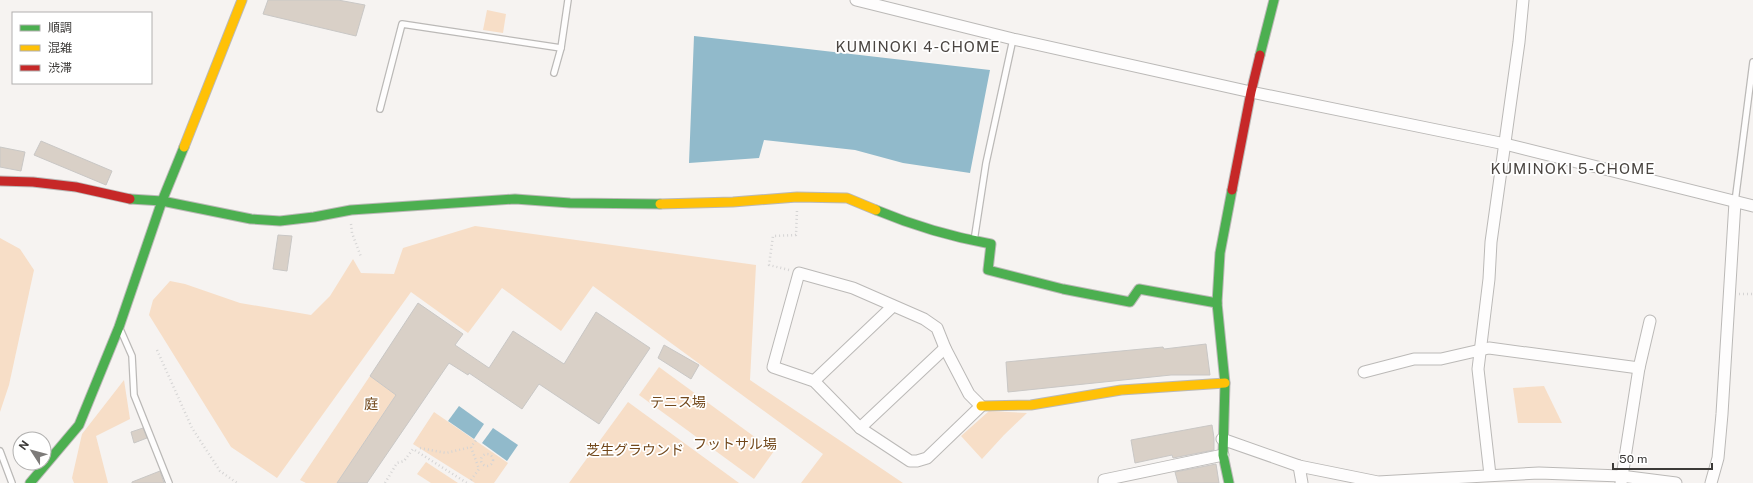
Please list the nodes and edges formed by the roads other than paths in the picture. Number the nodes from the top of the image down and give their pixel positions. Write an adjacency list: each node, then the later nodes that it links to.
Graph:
1 (242, 0): 14 (street)
2 (568, 0): 7 (lane)
3 (856, 0): 6 (street)
4 (1274, 0): 10 (street)
5 (1523, 0): 12 (street)
6 (1013, 39): 10 (street); 17 (lane)
7 (561, 48): 9 (lane); 11 (lane)
8 (1753, 62): 15 (lane)
9 (554, 73)
10 (1251, 92): 12 (street); 18 (street)
11 (380, 109)
12 (1504, 144): 15 (street); 23 (street)
13 (0, 181): 14 (street)
14 (162, 201): 17 (street); 21 (street)
15 (1736, 202): 16 (street); 46 (street)
16 (1753, 206)
17 (974, 241): 18 (street)
18 (1217, 303): 27 (street)
19 (893, 306): 22 (street); 26 (street); 26 (street)
20 (1650, 321): 24 (street)
21 (119, 327): 39 (street); 40 (lane)
22 (945, 348): 28 (street); 29 (street)
23 (1480, 351): 24 (street); 25 (street); 34 (street)
24 (1639, 368): 36 (street)
25 (1364, 372)
26 (814, 381): 29 (street)
27 (1225, 383): 28 (street); 30 (street)
28 (981, 406): 29 (street)
29 (860, 428)
30 (1222, 439): 32 (street); 33 (street)
31 (0, 451): 38 (lane)
32 (1223, 455): 41 (street); 42 (street)
33 (1299, 466): 43 (street); 44 (street)
34 (1490, 475): 35 (street); 37 (street)
35 (1540, 478): 36 (street)
36 (1621, 479): 45 (street)
37 (1457, 480): 44 (street)
38 (12, 483)
39 (30, 483)
40 (169, 483)
41 (1104, 483)
42 (1228, 483)
43 (1302, 483)
44 (1378, 483)
45 (1676, 483)
46 (1711, 483)

